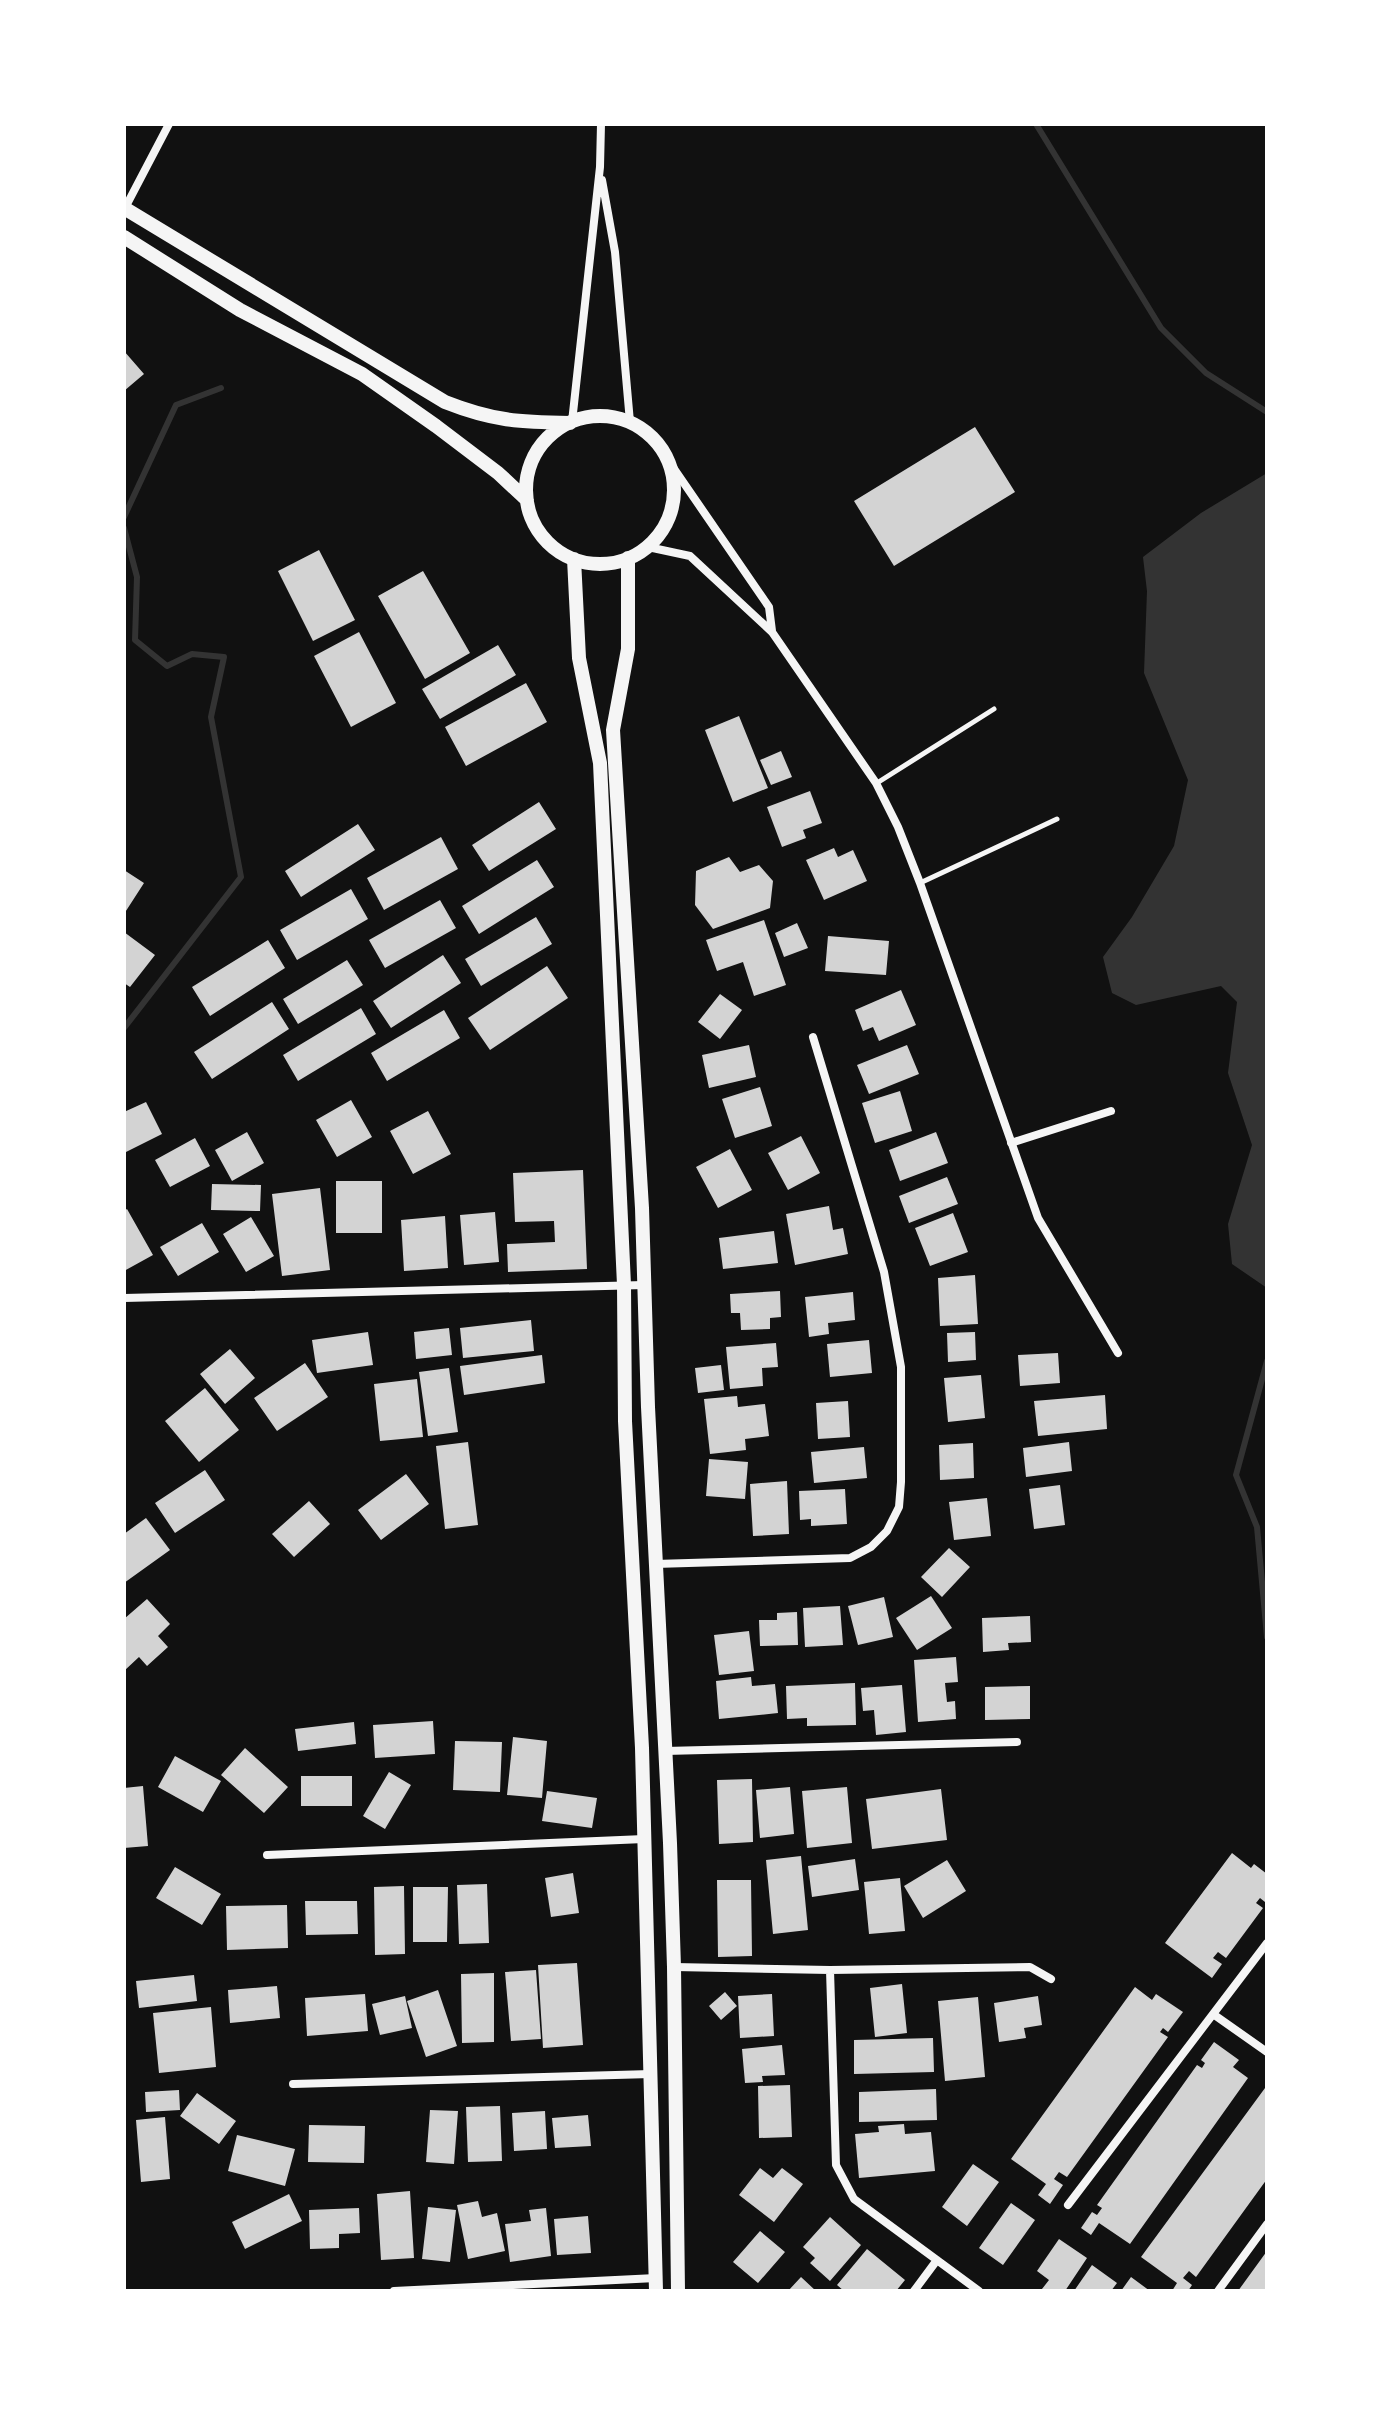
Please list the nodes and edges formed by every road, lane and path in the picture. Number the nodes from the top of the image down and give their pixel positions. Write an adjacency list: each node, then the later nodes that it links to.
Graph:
1 (169, 124): 4 (street)
2 (601, 124): 3 (street)
3 (600, 167): 6 (street); 7 (street)
4 (125, 208): 7 (main road)
5 (124, 237): 9 (main road)
6 (630, 422): 7 (main road); 8 (main road)
7 (571, 423): 9 (main road)
8 (668, 460): 10 (main road); 13 (street)
9 (527, 500): 12 (main road)
10 (648, 547): 11 (main road); 13 (street)
11 (628, 558): 12 (main road); 22 (main road)
12 (574, 559): 21 (main road)
13 (772, 632): 15 (street)
14 (994, 709): 15 (lane)
15 (876, 783): 17 (street)
16 (1057, 819): 17 (lane)
17 (920, 883): 20 (street)
18 (813, 1037): 25 (street)
19 (1111, 1111): 20 (street)
20 (1011, 1143): 24 (street)
21 (624, 1285): 22 (street); 23 (street); 28 (main road)
22 (644, 1285): 25 (main road)
23 (124, 1298)
24 (1118, 1353)
25 (655, 1564): 27 (main road)
26 (1017, 1742): 27 (street)
27 (664, 1751): 31 (main road)
28 (644, 1839): 29 (street); 36 (main road)
29 (267, 1855)
30 (1267, 1943): 34 (street)
31 (674, 1967): 32 (street); 43 (main road)
32 (830, 1970): 33 (street); 40 (street)
33 (1051, 1979)
34 (1213, 2014): 35 (street); 38 (street)
35 (1267, 2052)
36 (651, 2074): 37 (street); 41 (main road)
37 (293, 2084)
38 (1068, 2205)
39 (1267, 2224): 46 (street)
40 (937, 2260): 44 (street); 45 (street)
41 (656, 2284): 42 (street)
42 (394, 2291)
43 (678, 2291)
44 (914, 2291)
45 (979, 2291)
46 (1218, 2291)

